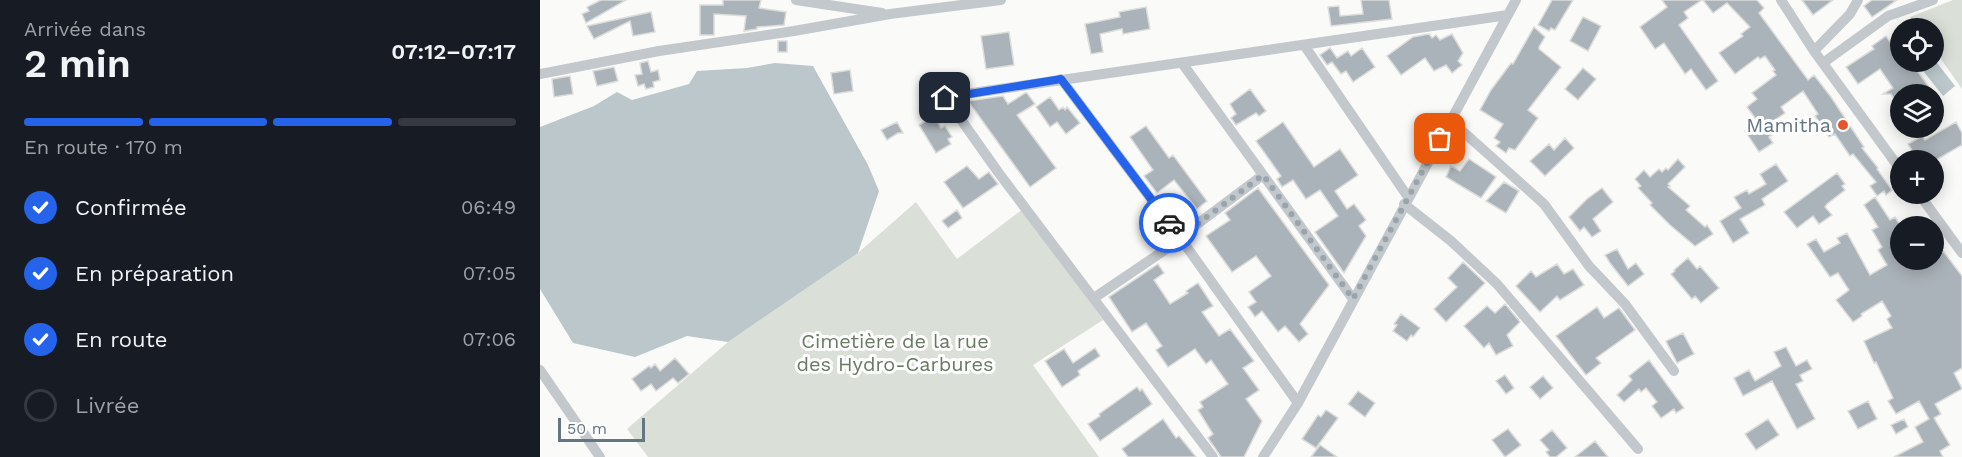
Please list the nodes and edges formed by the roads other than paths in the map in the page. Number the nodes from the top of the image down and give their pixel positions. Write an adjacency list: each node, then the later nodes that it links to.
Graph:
1 (796, 0): 7 (street)
2 (1001, 0): 7 (street)
3 (1516, 0): 8 (street)
4 (1781, 0): 10 (street)
5 (1858, 0): 10 (street)
6 (1933, 0): 12 (street)
7 (890, 14): 13 (street)
8 (1508, 15): 9 (street); 15 (street)
9 (1304, 45): 11 (street); 18 (street)
10 (1814, 51): 12 (street)
11 (1182, 63): 14 (street); 17 (street)
12 (1823, 63): 16 (street)
13 (540, 74)
14 (1061, 79): 20 (street); 22 (street)
15 (1450, 120): 18 (street); 25 (street)
16 (1890, 155)
17 (1263, 175): 20 (street); 23 (street)
18 (1406, 200): 23 (street); 27 (street)
19 (1926, 204): 21 (street)
20 (1181, 239): 22 (street); 26 (street)
21 (1962, 254)
22 (1094, 298): 29 (street)
23 (1353, 299): 26 (street)
24 (540, 370): 28 (street)
25 (1674, 371)
26 (1298, 403): 30 (street)
27 (1638, 449)
28 (600, 457)
29 (1213, 457)
30 (1263, 457)

